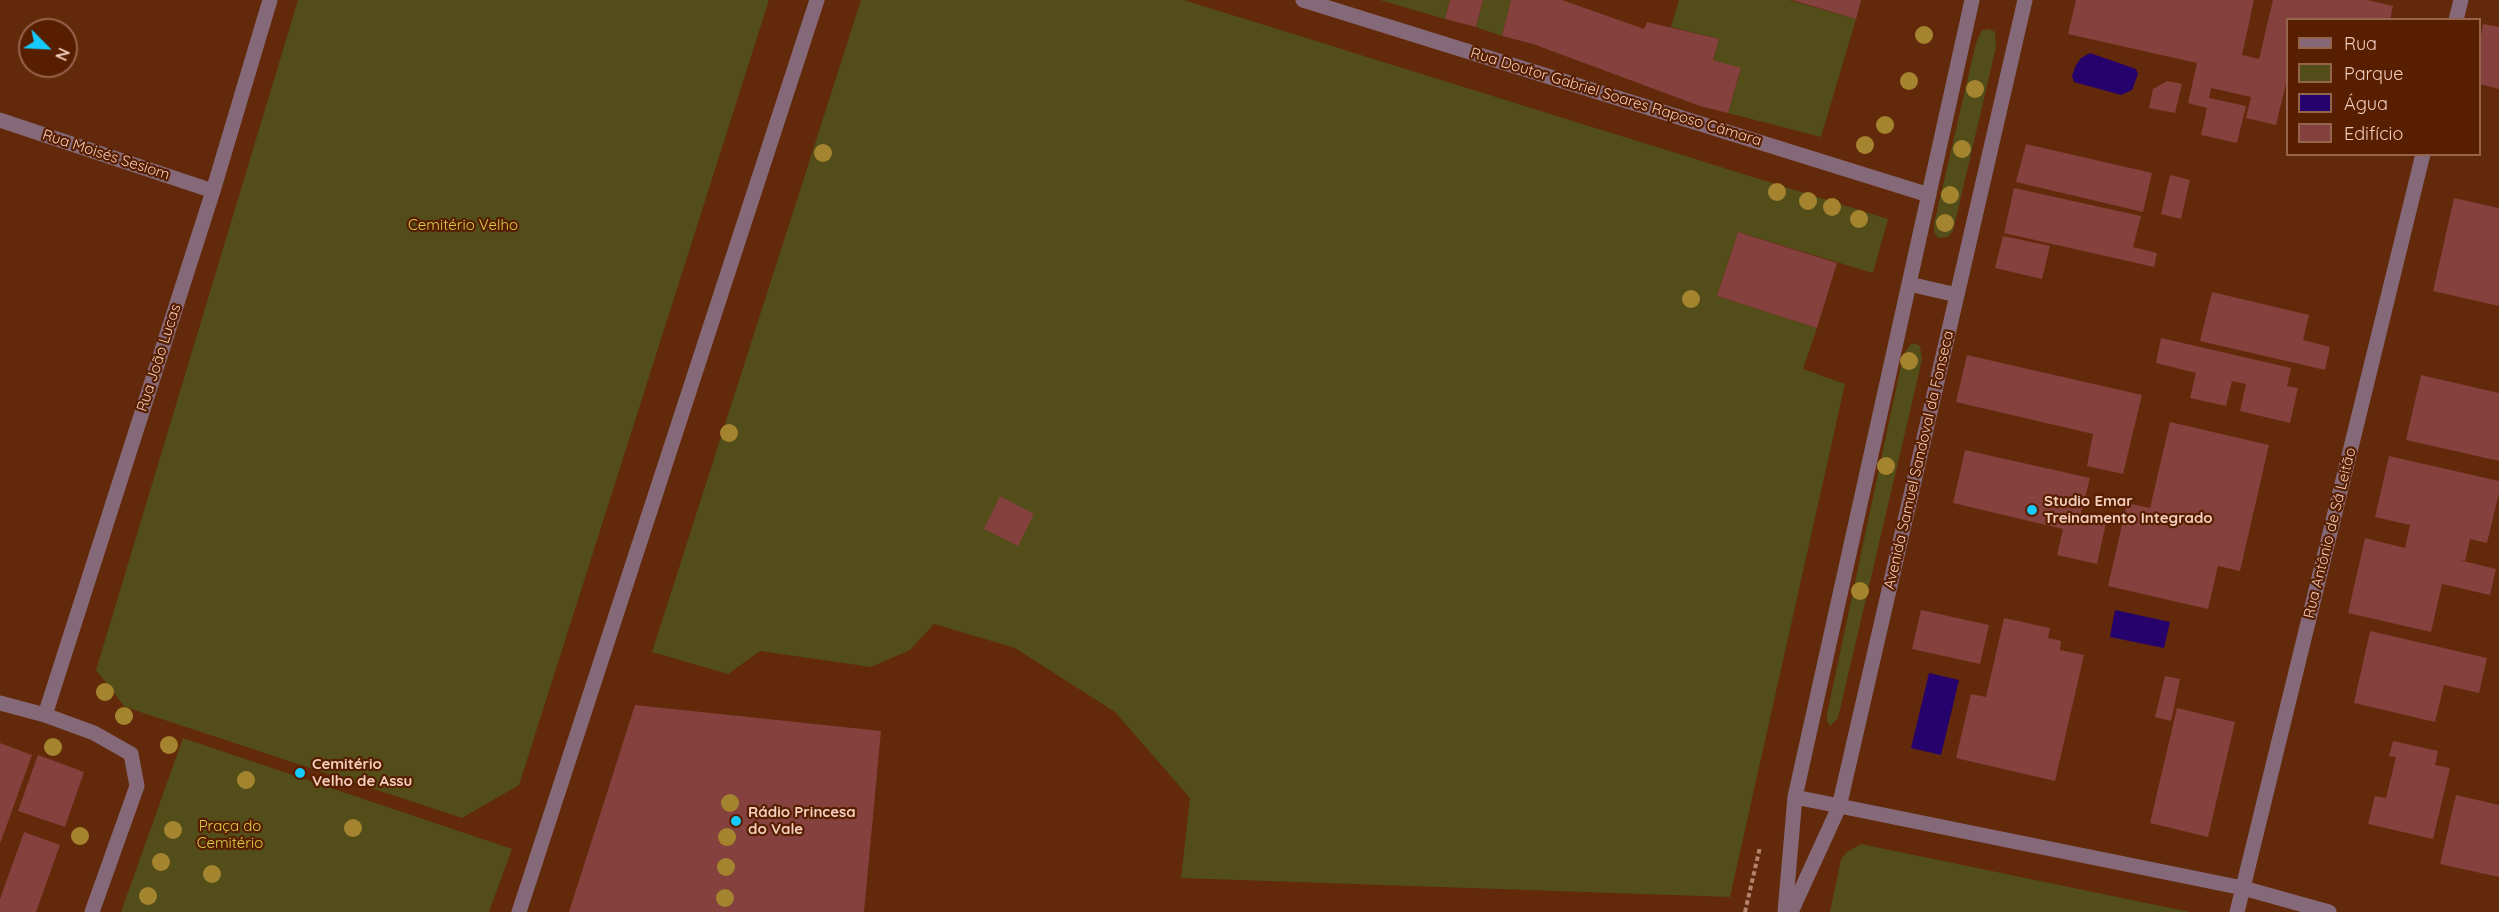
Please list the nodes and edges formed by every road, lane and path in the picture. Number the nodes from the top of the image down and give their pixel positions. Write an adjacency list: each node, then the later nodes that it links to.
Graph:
1 (270, 0): 10 (street, Rua João Lucas)
2 (817, 0): 20 (street)
3 (1303, 0): 11 (street, Rua Doutor Gabriel Soares Raposo Câmara)
4 (1972, 0): 11 (street)
5 (2025, 0): 13 (street, Avenida Samuel Sandoval da Fonseca)
6 (2461, 0): 7 (street)
7 (2456, 18)
8 (0, 120): 10 (street, Rua Moisés Sesiom)
9 (2423, 156): 18 (street, Rua Antônio de Sá Leitão)
10 (213, 191): 15 (street, Rua João Lucas)
11 (1929, 195): 12 (street)
12 (1909, 284): 13 (street); 16 (street)
13 (1957, 295): 17 (street, Avenida Samuel Sandoval da Fonseca)
14 (0, 703): 15 (street)
15 (45, 715): 19 (street)
16 (1795, 797): 17 (street); 21 (street)
17 (1839, 807): 18 (street); 22 (street, Avenida Samuel Sandoval da Fonseca)
18 (2243, 888): 23 (street, Rua Antônio de Sá Leitão); 24 (street)
19 (92, 912)
20 (519, 912)
21 (1785, 912)
22 (1791, 912)
23 (2237, 912)
24 (2329, 912)

